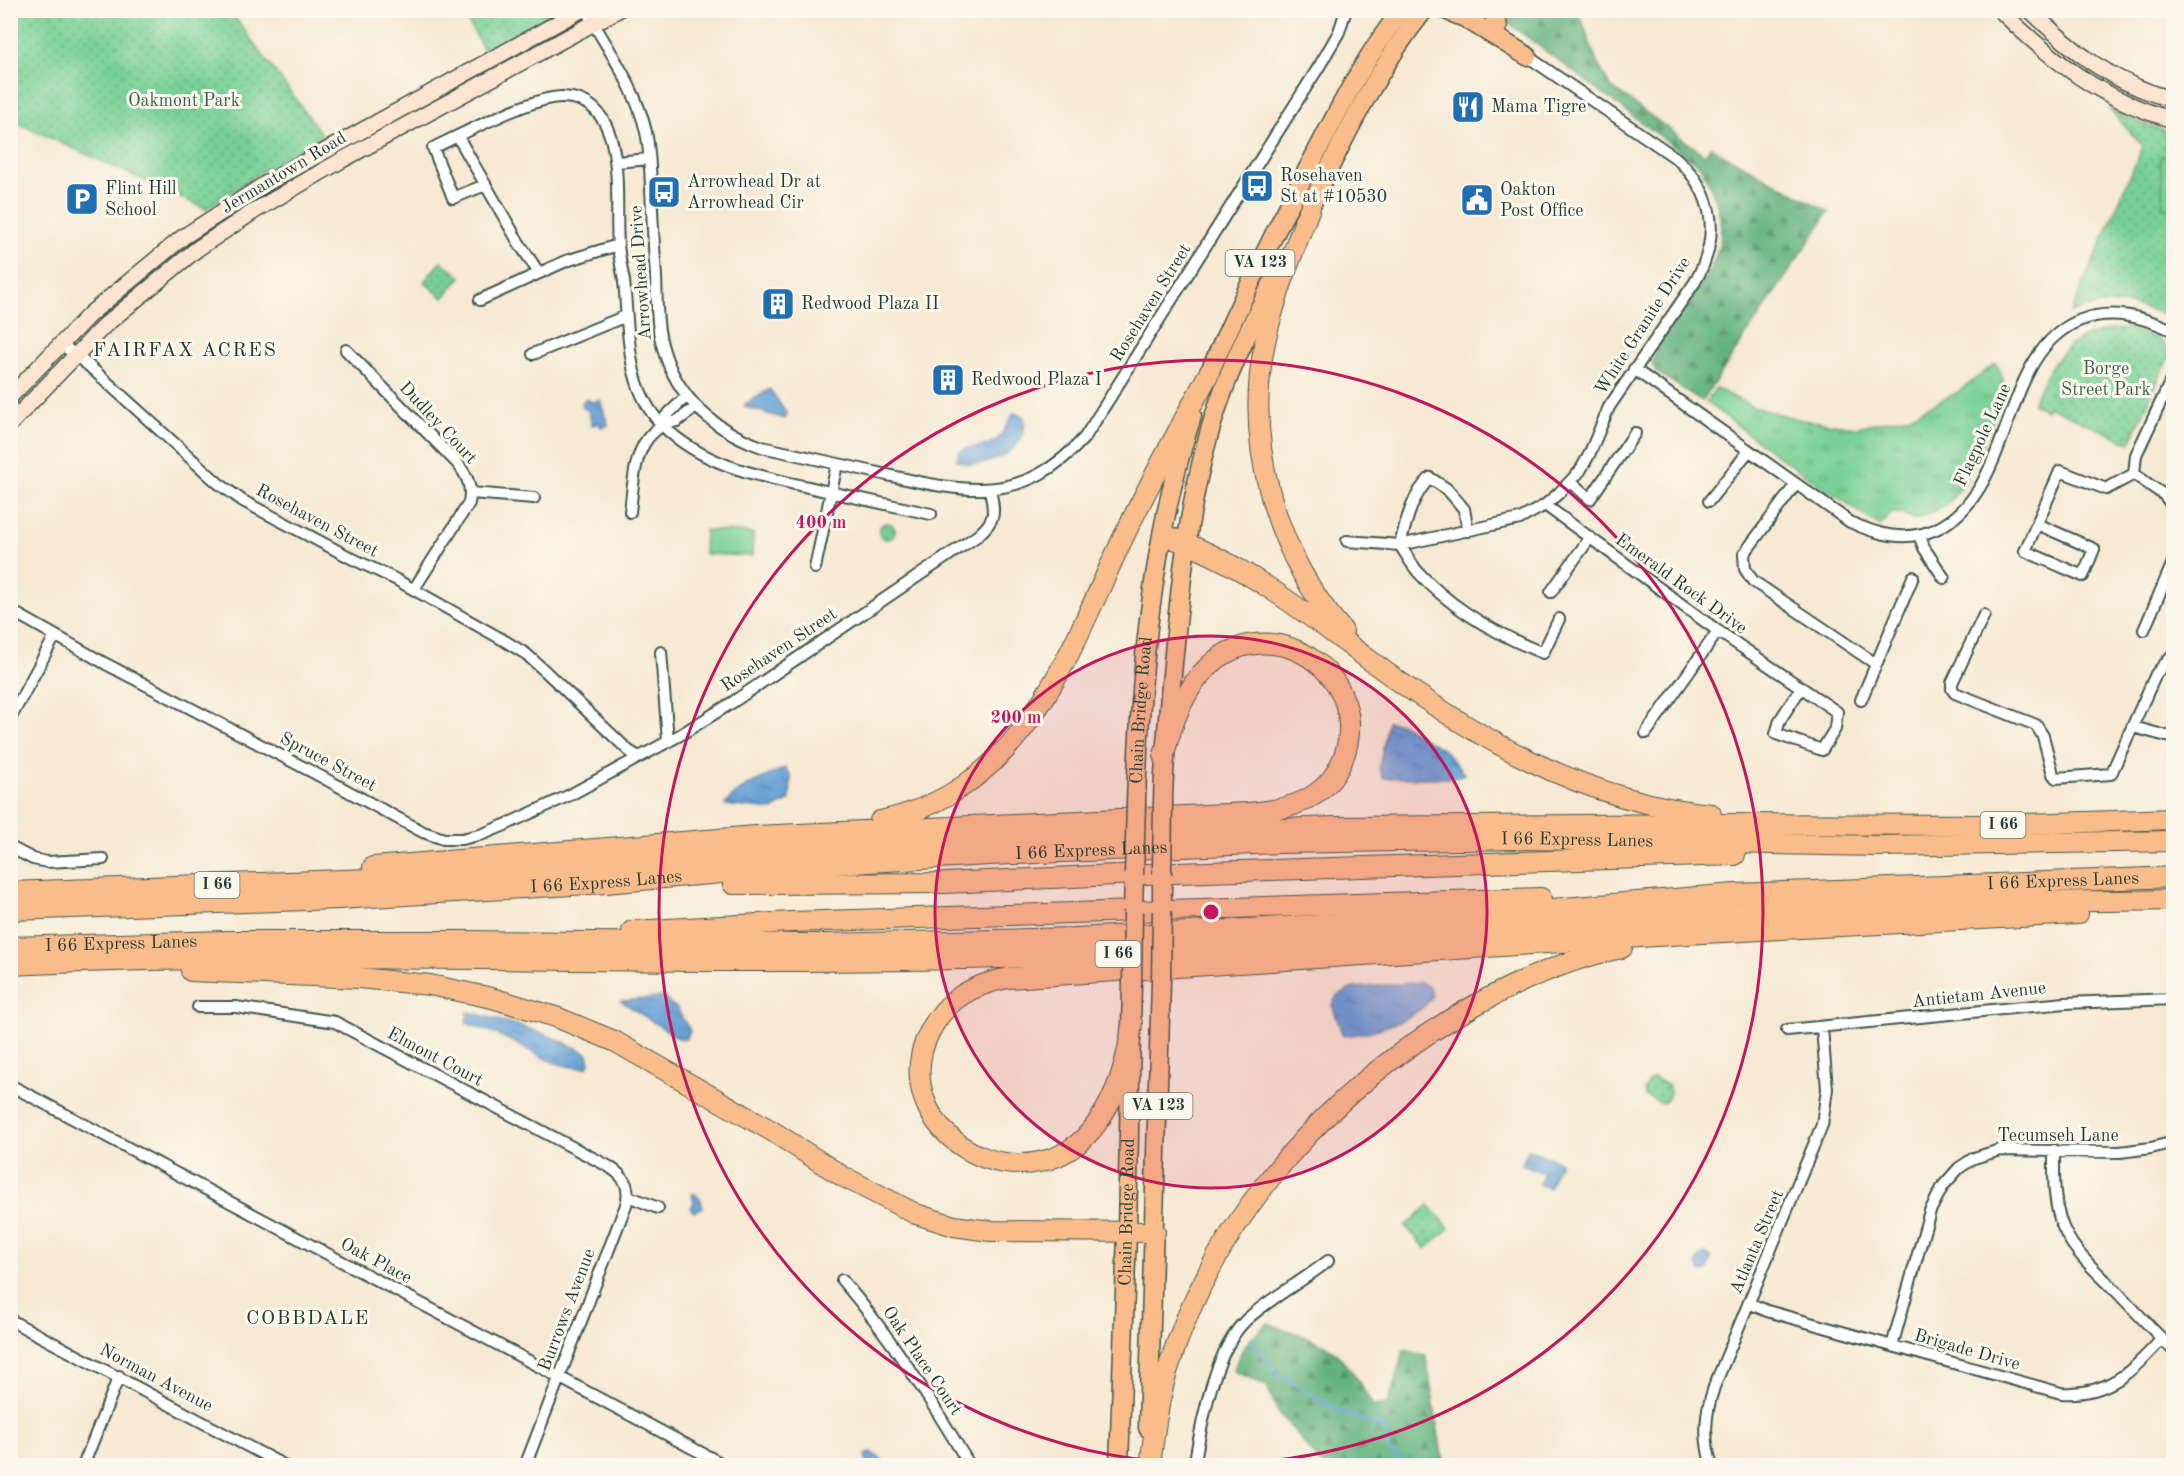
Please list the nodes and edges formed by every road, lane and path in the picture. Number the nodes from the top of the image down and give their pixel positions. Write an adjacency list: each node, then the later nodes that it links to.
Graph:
1 (581, 10): 27 (main road, Jermantown Road)
2 (618, 10): 11 (main road, Jermantown Road)
3 (1346, 10): 45 (street, Rosehaven Street)
4 (1402, 10): 32 (main road, Chain Bridge Road / VA 123)
5 (1424, 10): 13 (main road, Chain Bridge Road / VA 123)
6 (1440, 10): 13 (main road)
7 (1445, 10): 14 (main road)
8 (1486, 10): 12 (street, White Granite Drive)
9 (2000, 10): 16 (main road)
10 (2030, 10): 15 (main road)
11 (590, 17): 18 (street, Arrowhead Drive); 29 (main road, Jermantown Road)
12 (1495, 18): 14 (street, White Granite Drive)
13 (1404, 36): 21 (main road, Chain Bridge Road / VA 123)
14 (1527, 56): 31 (street, White Granite Drive)
15 (2174, 100)
16 (2174, 120)
17 (458, 137): 19 (street); 20 (street); 20 (street)
18 (649, 159): 19 (street); 34 (street, Arrowhead Drive)
19 (617, 162): 22 (street)
20 (485, 185): 23 (street)
21 (1310, 208): 60 (main road, Chain Bridge Road / VA 123); 76 (highway)
22 (618, 245): 23 (street); 25 (street)
23 (539, 273): 24 (street)
24 (480, 300)
25 (626, 315): 30 (street); 38 (street)
26 (2174, 331): 57 (street, Flagpole Lane)
27 (60, 343): 29 (street, Rosehaven Street); 35 (main road, Jermantown Road)
28 (346, 350): 47 (street, Dudley Court)
29 (75, 354): 37 (main road, Jermantown Road); 66 (street, Rosehaven Street)
30 (533, 354)
31 (1634, 369): 40 (street, Flagpole Lane); 43 (street, White Granite Drive)
32 (1209, 373): 56 (main road, Chain Bridge Road / VA 123); 89 (highway)
33 (2174, 374): 42 (street)
34 (687, 396): 36 (street, Arrowhead Drive); 38 (street)
35 (10, 398)
36 (696, 407): 38 (street); 41 (street, Arrowhead Drive)
37 (10, 424)
38 (662, 425): 46 (street); 52 (street)
39 (1635, 433): 43 (street)
40 (1748, 452): 44 (street, Flagpole Lane); 49 (street)
41 (837, 464): 45 (street, Arrowhead Drive); 46 (street)
42 (2134, 474): 51 (street); 54 (street)
43 (1571, 482): 50 (street, White Granite Drive)
44 (1796, 484): 57 (street, Flagpole Lane); 77 (street)
45 (990, 490): 84 (street, Rosehaven Street)
46 (831, 492): 53 (street); 63 (street)
47 (471, 494): 48 (street); 66 (street, Dudley Court)
48 (534, 498)
49 (1709, 501)
50 (1545, 505): 55 (street, White Granite Drive); 58 (street, Emerald Rock Drive)
51 (2174, 508)
52 (630, 512)
53 (931, 514)
54 (2037, 524): 54 (street)
55 (1468, 531): 61 (street, White Granite Drive); 61 (street)
56 (1163, 535): 60 (highway); 94 (main road, Chain Bridge Road / VA 123, bridge)
57 (1919, 535): 65 (street)
58 (1589, 538): 67 (street); 72 (street, Emerald Rock Drive)
59 (1347, 542): 61 (street, White Granite Drive)
60 (1186, 543): 76 (highway); 85 (main road, Chain Bridge Road / VA 123)
61 (1400, 545): 70 (street)
62 (2174, 560): 71 (street)
63 (815, 568)
64 (1913, 577): 77 (street)
65 (1944, 578)
66 (414, 589): 86 (street, Rosehaven Street)
67 (1551, 592)
68 (10, 610): 73 (street, Spruce Street)
69 (1984, 615): 81 (street)
70 (1559, 619)
71 (2144, 630)
72 (1718, 631): 78 (street, Emerald Rock Drive); 82 (street)
73 (55, 636): 80 (street); 86 (street, Spruce Street)
74 (661, 652): 84 (street)
75 (2174, 653): 81 (street)
76 (1369, 660): 88 (highway)
77 (1876, 664): 79 (street)
78 (1801, 688): 78 (street, Emerald Rock Drive)
79 (1861, 700)
80 (10, 719)
81 (2133, 727): 83 (street)
82 (1646, 733)
83 (2174, 738)
84 (668, 741): 86 (street, Rosehaven Street)
85 (1164, 754): 89 (highway); 95 (main road, Chain Bridge Road / VA 123, bridge)
86 (639, 757)
87 (2174, 819): 88 (highway, I 66)
88 (1833, 825): 97 (highway, I 66)
89 (756, 836): 97 (highway)
90 (2174, 841): 91 (highway, I 66 Express Lanes)
91 (1878, 846): 95 (highway); 98 (highway, I 66 Express Lanes)
92 (10, 847): 93 (street)
93 (104, 859)
94 (1134, 874): 95 (highway); 98 (highway); 104 (main road, Chain Bridge Road / VA 123)
95 (1171, 874): 105 (main road, Chain Bridge Road / VA 123)
96 (2174, 877): 100 (highway, I 66 Express Lanes)
97 (307, 883): 99 (highway, I 66)
98 (606, 883): 103 (highway, I 66 Express Lanes)
99 (10, 892)
100 (1735, 894): 105 (highway); 107 (highway, I 66 Express Lanes)
101 (2174, 900): 109 (highway, I 66)
102 (2174, 908): 106 (highway)
103 (10, 910)
104 (1133, 911): 105 (highway); 107 (highway); 113 (main road, Chain Bridge Road / VA 123, bridge)
105 (1169, 911): 122 (main road, Chain Bridge Road / VA 123, bridge)
106 (1703, 933): 113 (highway); 138 (highway)
107 (461, 941): 108 (highway, I 66 Express Lanes)
108 (10, 947)
109 (120, 960): 110 (highway, I 66); 121 (highway)
110 (10, 965)
111 (2174, 999): 114 (street, Antietam Avenue)
112 (198, 1007): 119 (street, Elmont Court)
113 (1132, 1023): 121 (main road, Chain Bridge Road / VA 123)
114 (1822, 1028): 115 (street, Antietam Avenue); 125 (street, Atlanta Street)
115 (1787, 1030)
116 (10, 1085): 131 (street, Oak Place)
117 (2174, 1142): 118 (street, Tecumseh Lane)
118 (2054, 1150): 127 (street); 128 (street, Tecumseh Lane)
119 (628, 1196): 120 (street); 131 (street, Burrows Avenue)
120 (658, 1208)
121 (1127, 1232): 122 (highway); 137 (main road, Chain Bridge Road / VA 123)
122 (1155, 1232): 138 (main road, Chain Bridge Road / VA 123)
123 (1328, 1261): 139 (street)
124 (842, 1280): 136 (street, Oak Place Court)
125 (1749, 1303): 128 (street, Brigade Drive); 140 (street, Atlanta Street)
126 (10, 1320): 130 (street, Norman Avenue)
127 (2162, 1339): 128 (street, Brigade Drive); 129 (street)
128 (1892, 1346)
129 (2174, 1351)
130 (118, 1376): 132 (street); 133 (street, Norman Avenue)
131 (559, 1377): 134 (street, Burrows Avenue); 135 (street, Oak Place)
132 (83, 1466)
133 (285, 1466)
134 (525, 1466)
135 (726, 1466)
136 (970, 1466)
137 (1119, 1466)
138 (1149, 1466)
139 (1194, 1466)
140 (1712, 1466)

